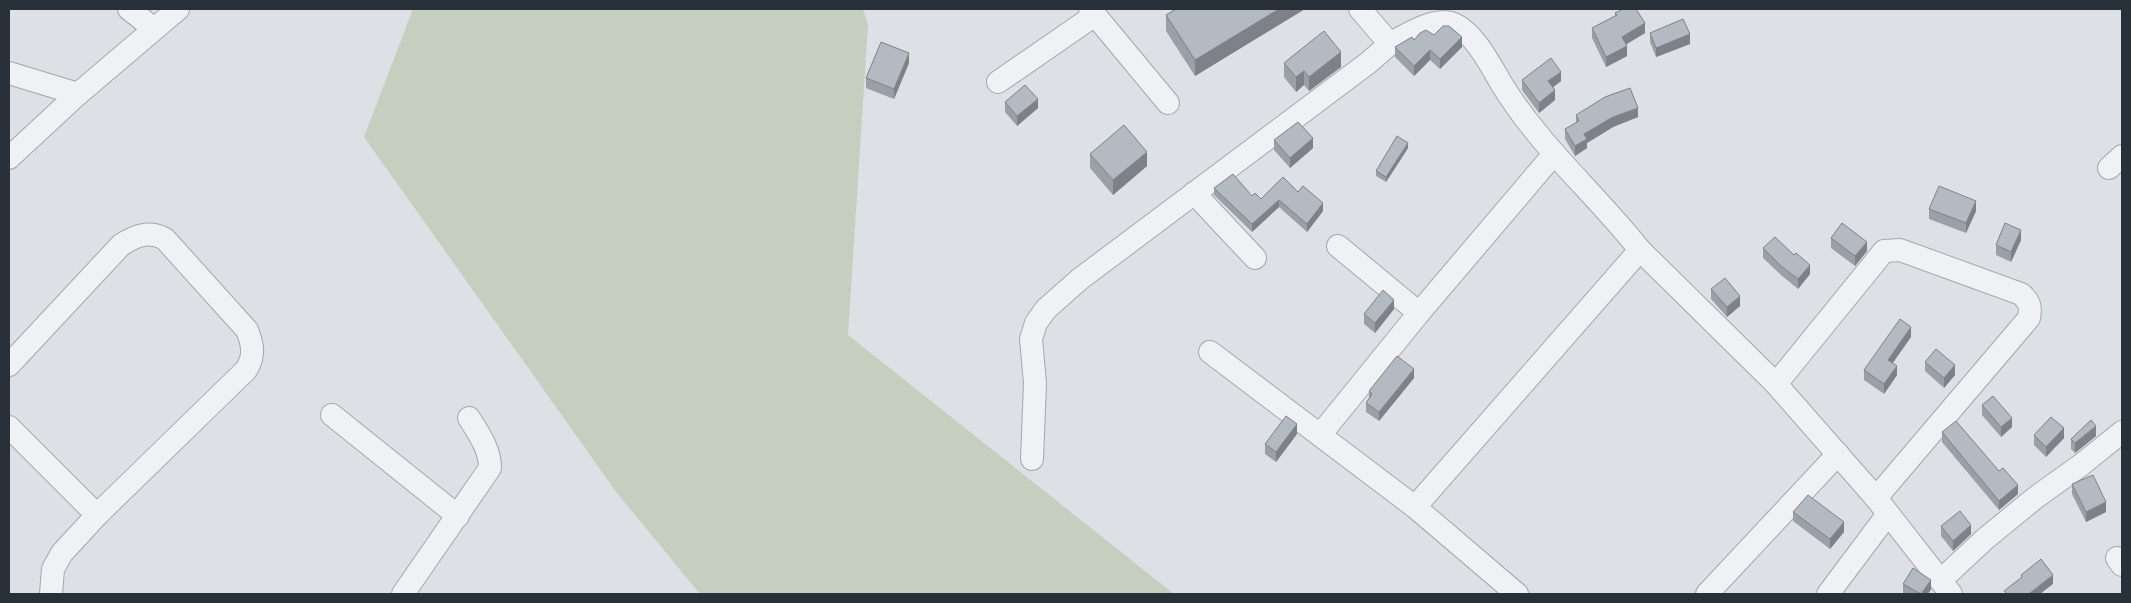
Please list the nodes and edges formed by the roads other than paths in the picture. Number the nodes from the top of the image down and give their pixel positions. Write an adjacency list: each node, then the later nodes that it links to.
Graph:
1 (129, 9): 6 (street)
2 (178, 9): 6 (street)
3 (1360, 9): 7 (street)
4 (1092, 12): 9 (street); 11 (street)
5 (1456, 16): 7 (street); 13 (street)
6 (153, 28): 10 (street)
7 (1390, 44): 14 (street)
8 (9, 73): 10 (street)
9 (998, 82)
10 (78, 94): 12 (street)
11 (1168, 103)
12 (13, 150)
13 (1554, 154): 16 (street); 18 (street)
14 (1194, 194): 17 (street); 28 (street)
15 (1338, 246): 18 (street)
16 (1640, 250): 21 (street); 30 (street)
17 (1255, 258)
18 (1419, 313): 26 (street)
19 (1210, 352): 26 (street)
20 (9, 365): 31 (street)
21 (1776, 384): 27 (street); 29 (street)
22 (332, 415): 32 (street)
23 (469, 418): 32 (street)
24 (9, 427): 31 (street)
25 (2122, 432): 33 (street)
26 (1320, 435): 30 (street)
27 (1838, 454): 29 (street); 37 (street)
28 (1032, 459)
29 (1882, 506): 33 (street); 38 (street)
30 (1415, 507): 36 (street)
31 (96, 515): 34 (street)
32 (458, 516): 35 (street)
33 (1946, 587)
34 (51, 594)
35 (403, 594)
36 (1518, 594)
37 (1707, 594)
38 (1828, 594)

